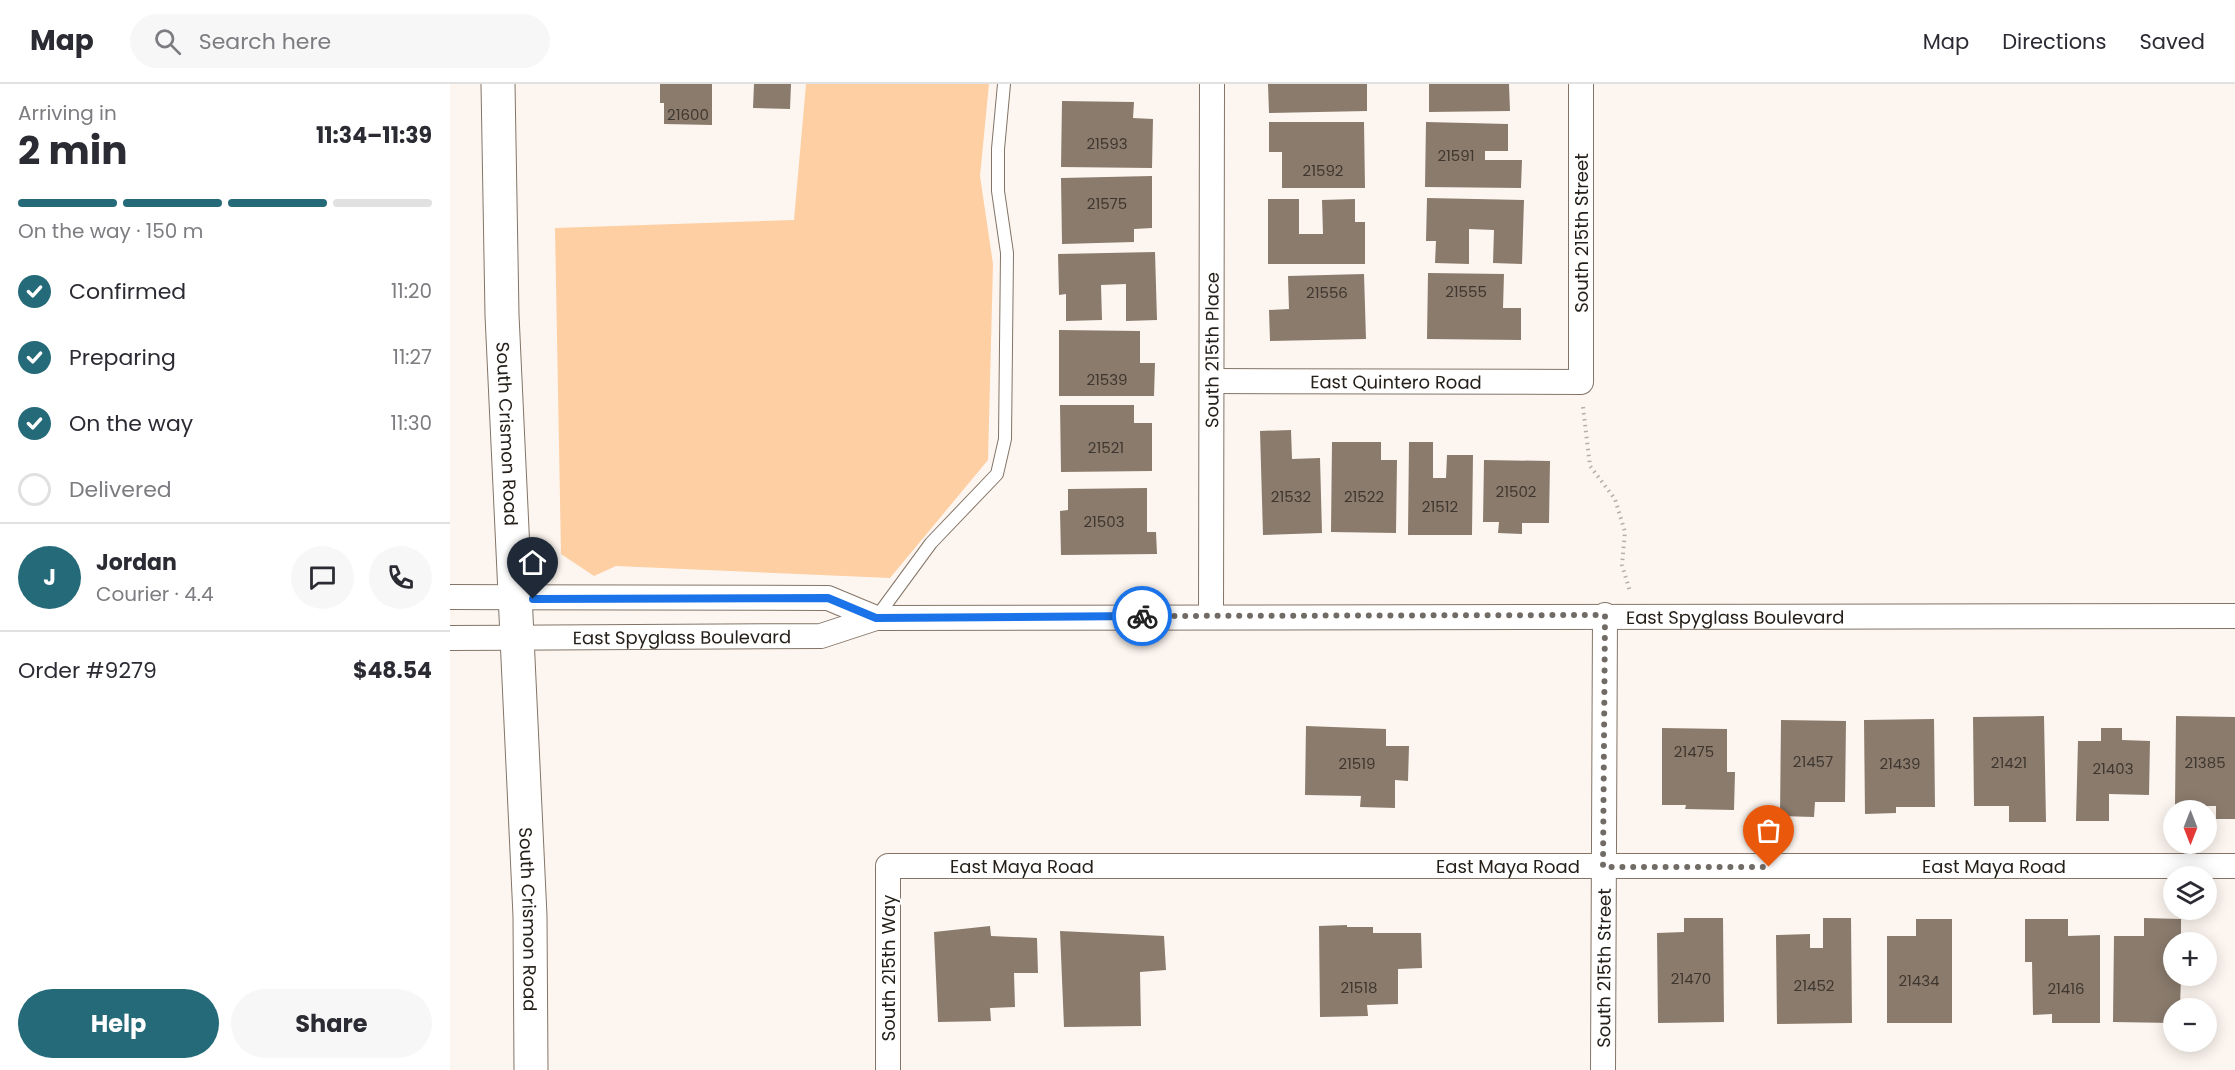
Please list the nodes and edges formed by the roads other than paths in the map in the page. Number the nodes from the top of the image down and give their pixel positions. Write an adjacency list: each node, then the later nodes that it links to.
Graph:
1 (498, 84): 8 (street, South Crismon Road)
2 (1004, 84): 12 (lane)
3 (1212, 84): 5 (street, South 215th Place)
4 (1581, 84): 6 (street, South 215th Street)
5 (1212, 381): 6 (street, East Quintero Road); 10 (street, South 215th Place)
6 (1581, 382)
7 (450, 597): 8 (street, East Spyglass Boulevard)
8 (514, 599): 12 (street, East Spyglass Boulevard); 13 (street, South Crismon Road)
9 (1605, 615): 10 (street, East Spyglass Boulevard); 11 (street, East Spyglass Boulevard); 17 (street, South 215th Street)
10 (1211, 616): 12 (street, East Spyglass Boulevard)
11 (2235, 616)
12 (876, 618): 13 (street, East Spyglass Boulevard)
13 (516, 637): 14 (street, East Spyglass Boulevard); 18 (street, South Crismon Road)
14 (450, 638)
15 (888, 866): 17 (street, East Maya Road); 19 (street, South 215th Way)
16 (2235, 866): 17 (street, East Maya Road)
17 (1603, 867): 20 (street, South 215th Street)
18 (531, 1070)
19 (888, 1070)
20 (1603, 1070)

